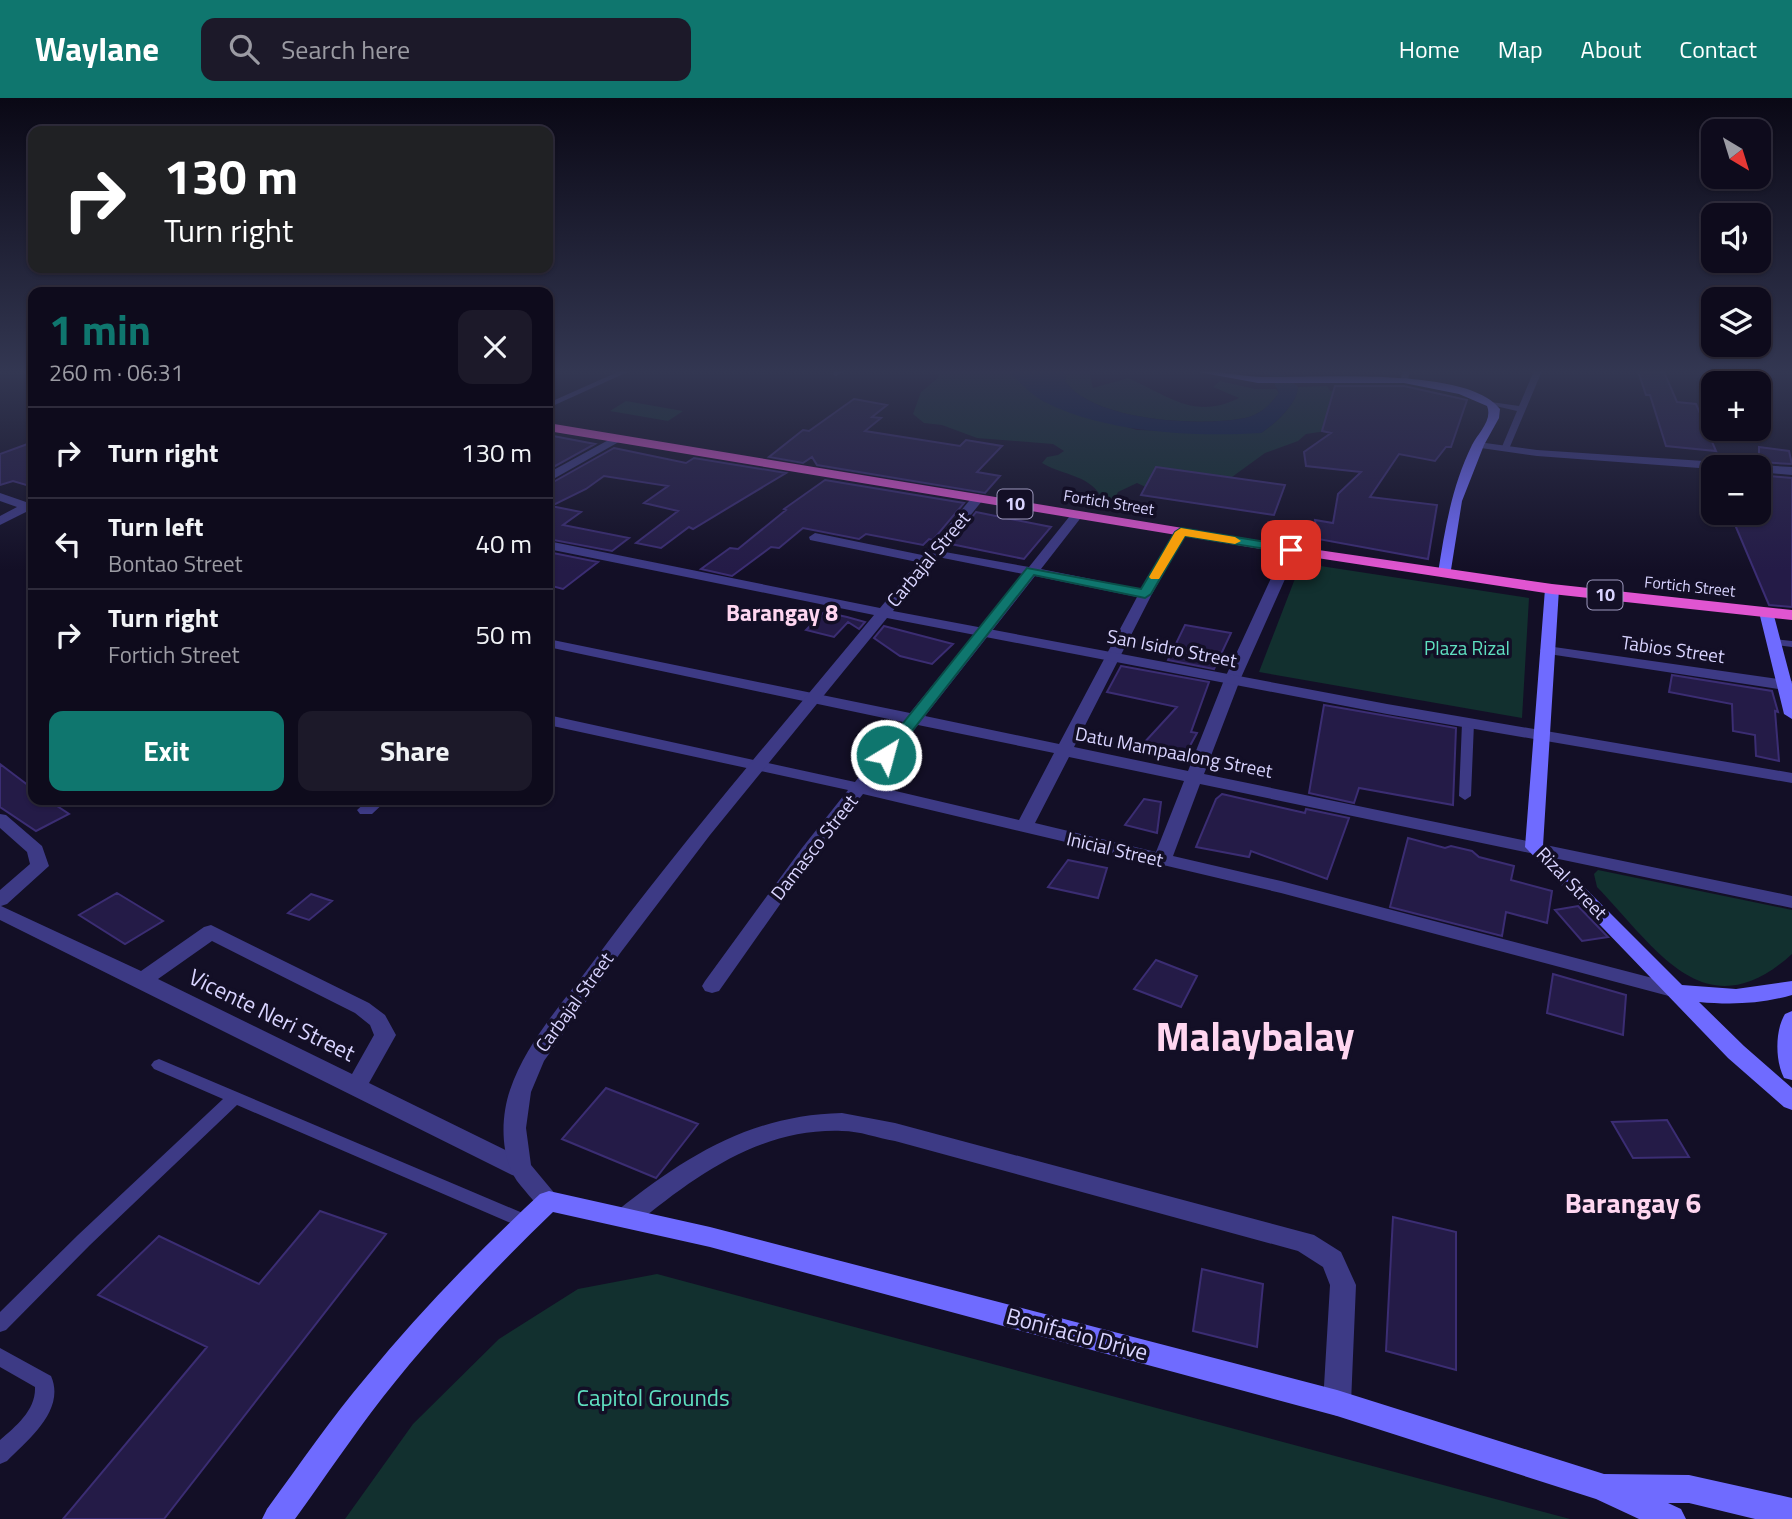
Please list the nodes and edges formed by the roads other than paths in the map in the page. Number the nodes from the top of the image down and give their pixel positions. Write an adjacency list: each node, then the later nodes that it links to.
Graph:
1 (608, 437): 4 (highway, Fortich Street / 10)
2 (1483, 437): 5 (main road)
3 (1510, 437): 6 (lane)
4 (618, 439): 10 (street); 12 (highway, Fortich Street / 10)
5 (1478, 445): 6 (street); 23 (main road)
6 (1505, 449): 7 (street)
7 (1701, 464)
8 (1771, 470): 9 (street)
9 (1792, 471)
10 (553, 475)
11 (0, 497): 13 (street)
12 (978, 498): 15 (highway, Fortich Street / 10); 21 (street, Carbajal Street)
13 (28, 505)
14 (28, 507): 16 (street)
15 (1077, 514): 17 (highway, Fortich Street / 10); 22 (street, Damasco Street)
16 (0, 521)
17 (1181, 532): 20 (highway, Fortich Street / 10); 25 (street)
18 (815, 537): 21 (street)
19 (553, 546): 27 (street, San Isidro Street)
20 (1291, 550): 23 (highway, Fortich Street / 10); 35 (street)
21 (930, 556): 22 (street); 27 (street, Carbajal Street)
22 (1031, 571): 25 (street); 29 (street, Damasco Street)
23 (1445, 573): 24 (highway, Fortich Street / 10)
24 (1552, 589): 26 (highway, Fortich Street / 10); 33 (main road, Rizal Street)
25 (1145, 594): 34 (street)
26 (1766, 612): 28 (highway, Fortich Street / 10); 30 (main road)
27 (882, 614): 29 (street, San Isidro Street); 37 (street, Carbajal Street)
28 (1792, 615)
29 (981, 634): 34 (street, San Isidro Street); 40 (street, Damasco Street)
30 (1773, 642): 32 (lane); 36 (main road)
31 (553, 644): 37 (street, Datu Mampaalong Street)
32 (1792, 644)
33 (1548, 650): 36 (street, Tabios Street); 42 (main road, Rizal Street)
34 (1112, 658): 35 (street, San Isidro Street); 43 (street)
35 (1232, 681): 41 (street, San Isidro Street); 45 (street)
36 (1788, 686): 38 (main road)
37 (811, 700): 40 (street, Datu Mampaalong Street); 44 (street, Carbajal Street)
38 (1792, 714)
39 (553, 721): 44 (street, Inicial Street)
40 (911, 721): 43 (street, Datu Mampaalong Street); 47 (street, Damasco Street)
41 (1468, 723): 42 (street, San Isidro Street); 48 (lane)
42 (1542, 735): 46 (street, San Isidro Street); 51 (main road, Rizal Street)
43 (1064, 751): 45 (street, Datu Mampaalong Street); 50 (street)
44 (758, 764): 47 (street, Inicial Street); 66 (street, Carbajal Street)
45 (1195, 777): 51 (street, Datu Mampaalong Street); 52 (street)
46 (1792, 778)
47 (860, 788): 50 (street, Inicial Street); 57 (street, Damasco Street)
48 (1465, 796)
49 (0, 819): 53 (street)
50 (1024, 827): 52 (street, Inicial Street)
51 (1534, 847): 54 (street, Datu Mampaalong Street); 59 (main road, Rizal Street)
52 (1162, 860): 59 (street, Inicial Street)
53 (0, 900)
54 (1792, 902)
55 (0, 912): 56 (street, Vicente Neri Street)
56 (142, 980): 63 (street, Vicente Neri Street); 63 (street)
57 (712, 986)
58 (1792, 988): 59 (main road)
59 (1680, 992): 65 (main road, Rizal Street)
60 (1792, 1019): 62 (main road)
61 (159, 1065): 64 (lane)
62 (1792, 1072)
63 (356, 1086): 66 (street, Vicente Neri Street)
64 (233, 1099): 69 (lane); 70 (lane)
65 (1792, 1101)
66 (520, 1168): 67 (street)
67 (549, 1200): 68 (main road, Bonifacio Drive); 69 (main road)
68 (626, 1217): 72 (main road, Bonifacio Drive); 72 (street)
69 (526, 1222): 76 (main road)
70 (0, 1324)
71 (0, 1357): 73 (lane)
72 (1337, 1403): 74 (main road, Bonifacio Drive)
73 (0, 1454)
74 (1600, 1486): 75 (main road, Bonifacio Drive); 77 (main road, Bonifacio Drive)
75 (1792, 1513)
76 (277, 1519)
77 (1671, 1519)

